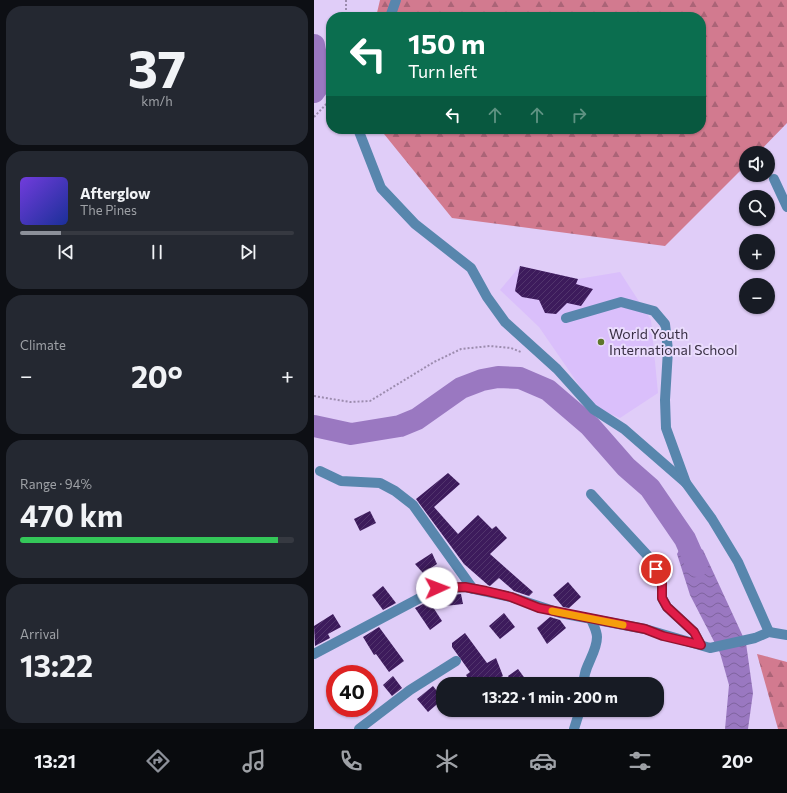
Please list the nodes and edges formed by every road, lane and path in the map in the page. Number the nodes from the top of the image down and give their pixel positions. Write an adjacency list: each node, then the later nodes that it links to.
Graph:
1 (346, 0): 3 (path)
2 (396, 0): 4 (street)
3 (346, 12)
4 (392, 12)
5 (326, 104): 6 (path)
6 (314, 117)
7 (360, 134): 15 (street)
8 (775, 181): 9 (street)
9 (784, 195): 10 (street)
10 (787, 206)
11 (566, 318): 15 (street)
12 (525, 354): 13 (path)
13 (314, 396)
14 (320, 471): 17 (street)
15 (686, 483): 19 (street)
16 (591, 494): 21 (street)
17 (473, 589): 18 (street); 22 (street)
18 (591, 619): 21 (street); 24 (street)
19 (769, 632): 20 (street); 21 (street)
20 (787, 635)
21 (706, 646)
22 (314, 654)
23 (456, 661): 26 (street)
24 (583, 677)
25 (578, 717): 27 (street)
26 (359, 729)
27 (574, 729)

